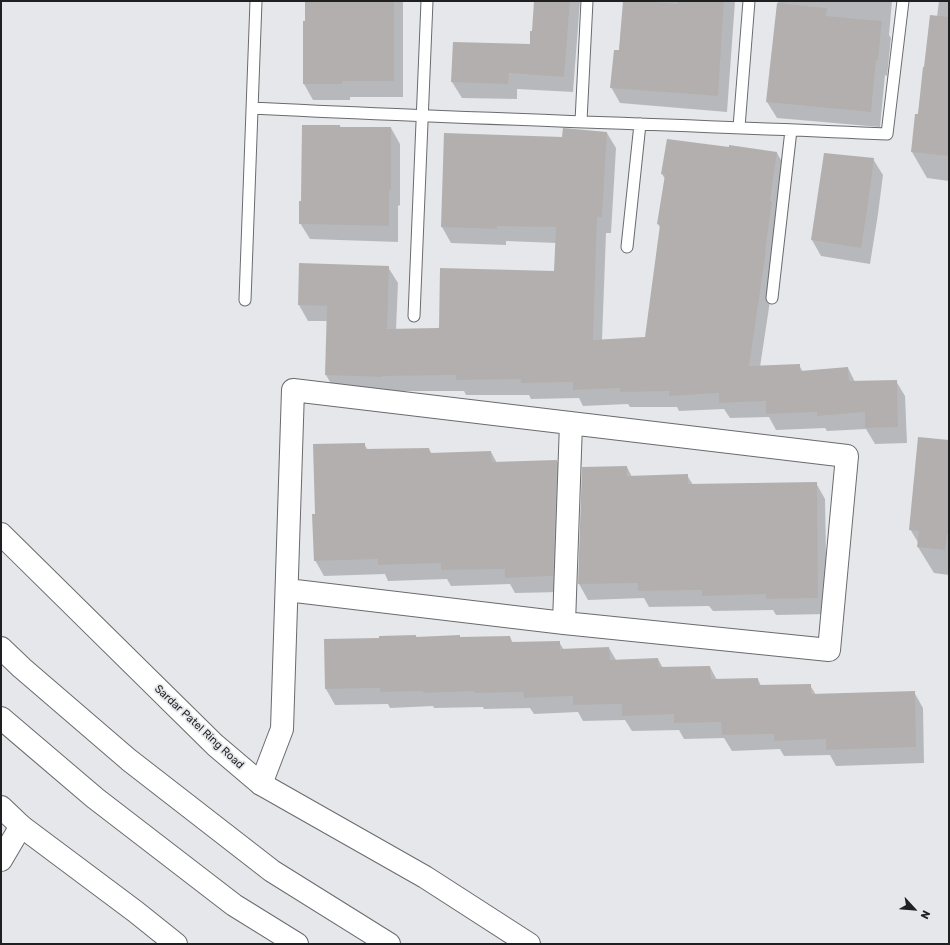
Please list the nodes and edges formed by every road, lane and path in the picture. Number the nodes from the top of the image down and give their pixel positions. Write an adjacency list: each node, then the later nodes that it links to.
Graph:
1 (256, 1): 6 (lane)
2 (427, 1): 7 (lane)
3 (587, 1): 8 (lane)
4 (749, 1): 10 (lane)
5 (903, 1): 11 (lane)
6 (252, 108): 7 (lane); 14 (lane)
7 (423, 117): 8 (lane); 15 (lane)
8 (582, 121): 9 (lane)
9 (640, 124): 10 (lane); 12 (lane)
10 (739, 127): 11 (lane)
11 (791, 130): 13 (lane)
12 (627, 247)
13 (772, 298)
14 (246, 300)
15 (414, 316)
16 (571, 423): 18 (main road); 19 (main road); 19 (main road)
17 (1, 534): 22 (main road, Sardar Patel Ring Road)
18 (287, 590): 19 (main road); 22 (main road)
19 (564, 623)
20 (1, 648): 28 (main road)
21 (1, 718): 27 (main road)
22 (262, 784): 29 (main road, Sardar Patel Ring Road)
23 (1, 807): 24 (main road)
24 (21, 826): 25 (main road); 26 (main road)
25 (1, 860)
26 (176, 944)
27 (297, 944)
28 (389, 944)
29 (529, 944)

